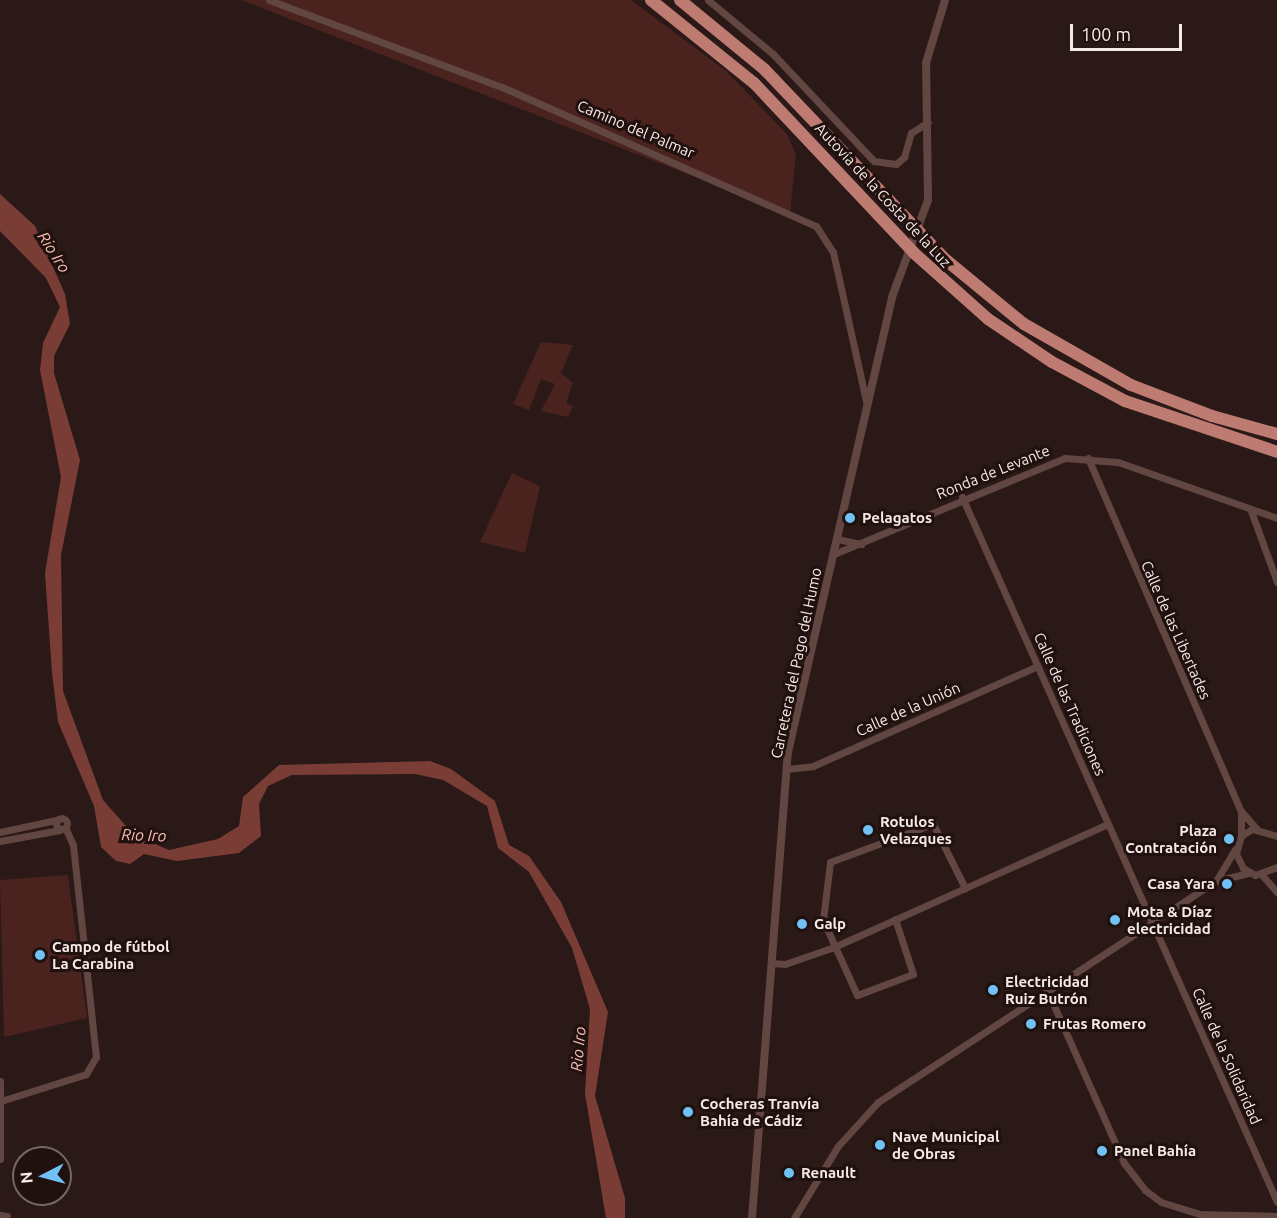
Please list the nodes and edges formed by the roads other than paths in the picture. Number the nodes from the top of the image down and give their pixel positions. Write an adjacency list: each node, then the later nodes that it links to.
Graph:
1 (269, 0): 7 (street, Camino del Palmar)
2 (651, 0): 9 (highway, Autovía de la Costa de la Luz)
3 (680, 0): 8 (highway, Autovía de la Costa de la Luz)
4 (708, 0): 6 (street)
5 (945, 0): 6 (street)
6 (928, 122): 7 (street, Carretera del Pago del Humo)
7 (866, 401): 14 (street, Carretera del Pago del Humo)
8 (1277, 434)
9 (1277, 452)
10 (1088, 458): 11 (street, Ronda de Levante); 12 (street, Ronda de Levante); 20 (street, Calle de las Libertades)
11 (962, 497): 15 (street, Ronda de Levante); 18 (street, Calle de las Tradiciones)
12 (1251, 511): 13 (street, Ronda de Levante); 17 (street)
13 (1277, 518)
14 (842, 540): 15 (street); 16 (street, Carretera del Pago del Humo)
15 (861, 544): 16 (street, Ronda de Levante)
16 (838, 554): 19 (street, Carretera del Pago del Humo)
17 (1277, 582)
18 (1038, 666): 19 (street, Calle de la Unión); 21 (street, Calle de las Tradiciones)
19 (786, 769): 38 (street, Carretera del Pago del Humo)
20 (1241, 811): 22 (street, Calle de las Libertades); 26 (street, Calle de las Libertades)
21 (1108, 824): 33 (street); 36 (street, Calle de las Tradiciones)
22 (1256, 828): 25 (street); 26 (street)
23 (63, 829): 24 (street); 27 (street); 41 (street)
24 (0, 831)
25 (1275, 832)
26 (1241, 836): 28 (street)
27 (0, 841)
28 (1236, 848): 30 (street); 32 (street)
29 (1277, 867): 31 (street)
30 (1248, 873): 31 (street); 32 (street)
31 (1262, 875): 34 (street)
32 (1216, 881): 36 (street)
33 (964, 888): 35 (street); 37 (street)
34 (1277, 892)
35 (895, 919): 37 (street); 37 (street)
36 (1152, 921): 39 (street); 43 (street, Calle de la Solidaridad)
37 (834, 947): 38 (street)
38 (771, 963): 45 (street, Carretera del Pago del Humo)
39 (1047, 990): 44 (street); 46 (street)
40 (0, 1081): 41 (street)
41 (1, 1101): 42 (street)
42 (2, 1157)
43 (1277, 1202)
44 (1277, 1216)
45 (752, 1218)
46 (794, 1218)

